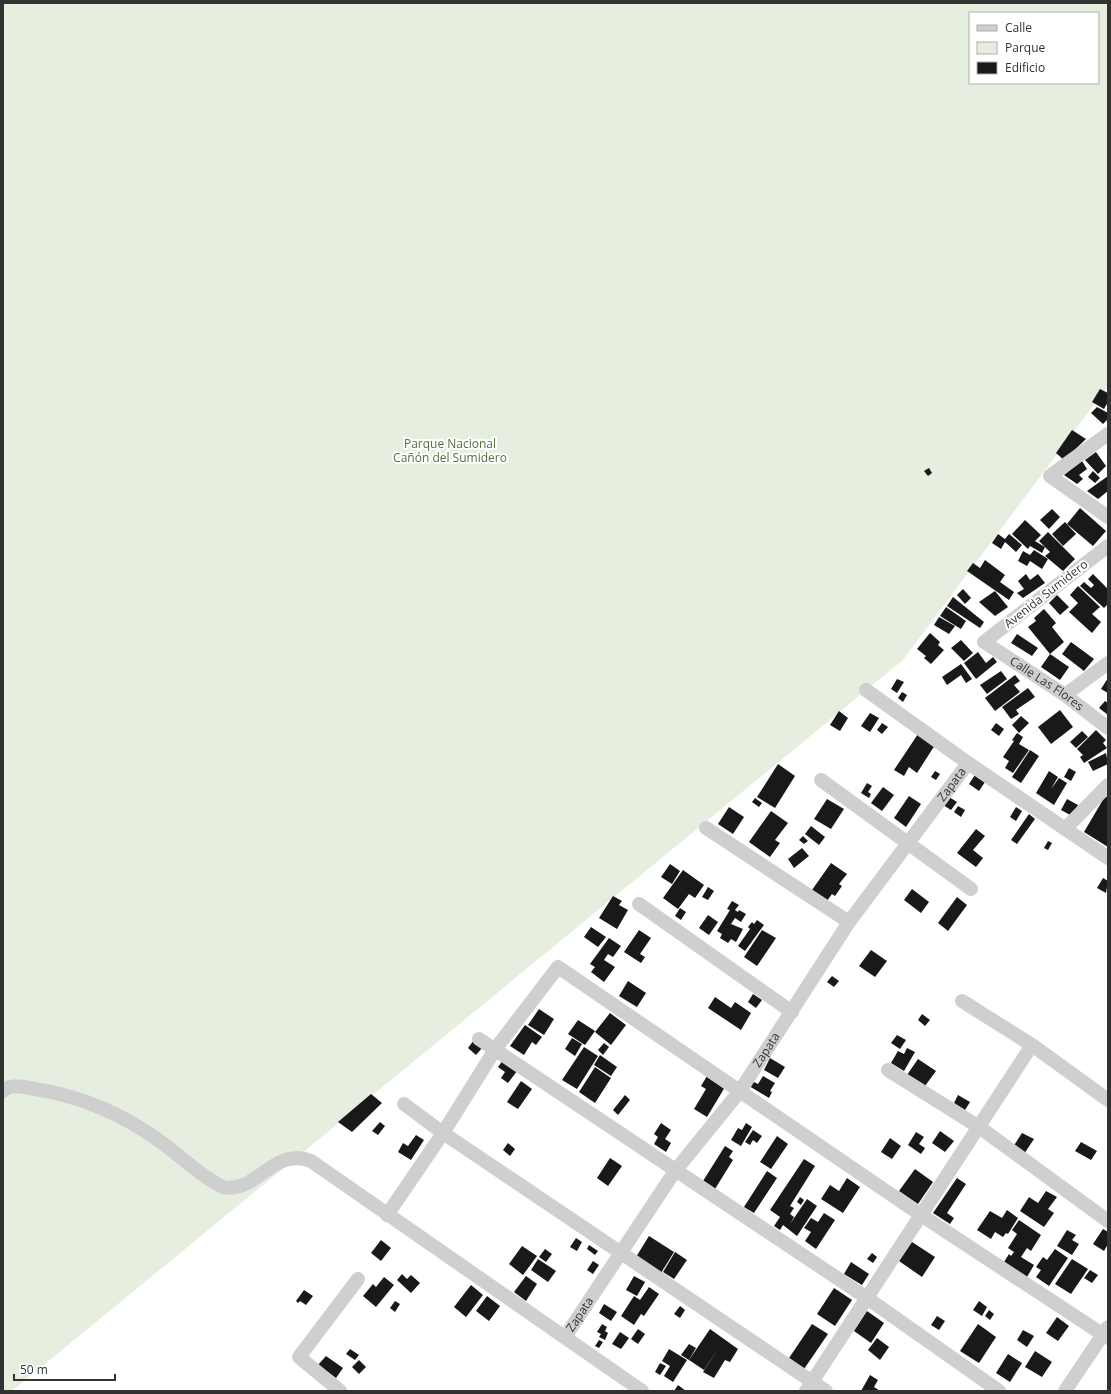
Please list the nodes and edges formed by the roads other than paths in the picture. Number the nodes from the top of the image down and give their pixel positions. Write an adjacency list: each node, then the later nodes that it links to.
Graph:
1 (1108, 434): 2 (street)
2 (1108, 517)
3 (1108, 546): 4 (street, Avenida Sumidero)
4 (984, 642): 7 (street, Calle Las Flores)
5 (1108, 663): 7 (street)
6 (866, 690): 9 (street, Zapata)
7 (1064, 695): 8 (street, Calle Las Flores)
8 (1108, 728)
9 (968, 763): 13 (street, Zapata); 14 (street, Zapata)
10 (822, 780): 14 (street)
11 (1108, 785): 13 (street)
12 (706, 828): 18 (street)
13 (1065, 829): 15 (street, Zapata)
14 (908, 843): 16 (street); 18 (street, Zapata)
15 (1108, 858)
16 (971, 889)
17 (639, 904): 20 (street)
18 (849, 922): 20 (street, Zapata)
19 (962, 1001): 22 (street)
20 (792, 1012): 26 (street, Zapata)
21 (479, 1039): 23 (street)
22 (1032, 1045): 27 (street); 29 (street)
23 (496, 1048): 26 (street); 30 (street); 31 (street)
24 (888, 1070): 29 (street)
25 (3, 1091): 32 (street)
26 (740, 1091): 31 (street, Zapata); 33 (street)
27 (1108, 1100)
28 (404, 1104): 30 (street)
29 (978, 1127): 33 (street); 34 (street)
30 (443, 1133): 32 (street); 35 (street)
31 (675, 1171): 35 (street, Zapata); 37 (street)
32 (387, 1215): 39 (street)
33 (921, 1215): 37 (street); 38 (street)
34 (1108, 1221)
35 (620, 1253): 39 (street, Zapata); 40 (street)
36 (358, 1279): 41 (street)
37 (867, 1298): 40 (street); 44 (street)
38 (1106, 1333): 45 (street)
39 (565, 1337): 42 (street)
40 (809, 1386): 43 (street)
41 (340, 1391)
42 (642, 1391)
43 (826, 1391)
44 (999, 1391)
45 (1065, 1391)

